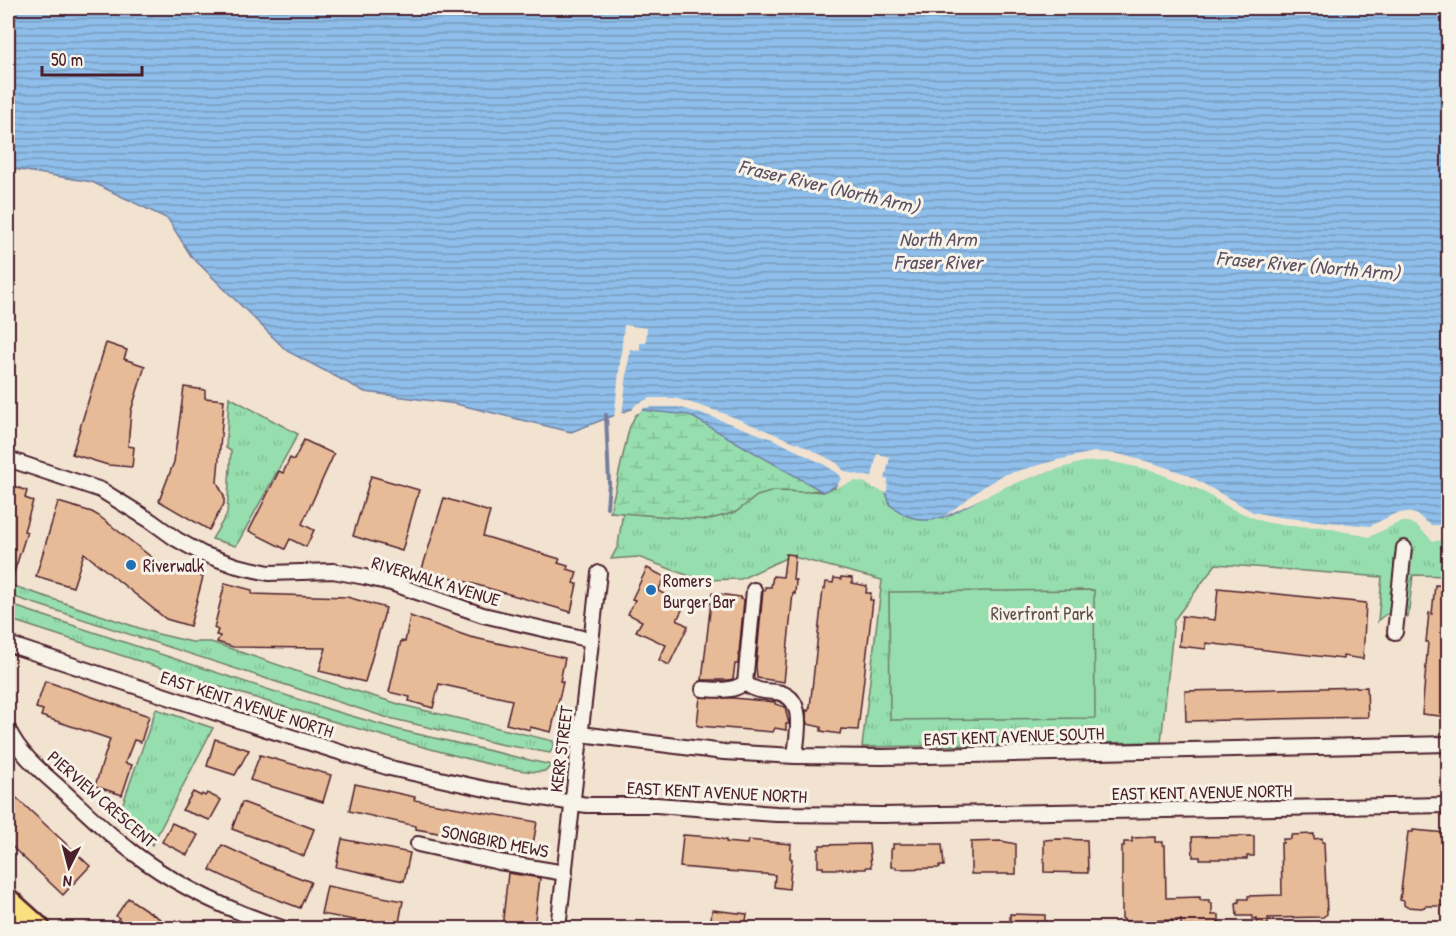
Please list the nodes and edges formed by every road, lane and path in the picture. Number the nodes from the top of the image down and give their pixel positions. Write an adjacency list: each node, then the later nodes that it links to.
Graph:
1 (8, 459): 6 (street, RIVERWALK AVENUE)
2 (1404, 548): 5 (street)
3 (599, 573): 6 (street, KERR STREET)
4 (754, 590): 8 (street)
5 (1395, 632)
6 (591, 640): 11 (street, KERR STREET)
7 (8, 644): 14 (street, EAST KENT AVENUE NORTH)
8 (745, 683): 9 (street); 13 (street)
9 (703, 689)
10 (8, 729): 20 (street, PIERVIEW CRESCENT)
11 (581, 734): 13 (street, EAST KENT AVENUE SOUTH); 14 (street, KERR STREET)
12 (1449, 744): 13 (street, EAST KENT AVENUE SOUTH)
13 (795, 756)
14 (573, 803): 15 (street, EAST KENT AVENUE NORTH); 17 (street, KERR STREET)
15 (1449, 805)
16 (418, 844): 17 (street, SONGBIRD MEWS)
17 (565, 873): 21 (street, KERR STREET)
18 (8, 900): 19 (main road)
19 (39, 928)
20 (282, 928)
21 (558, 928)

